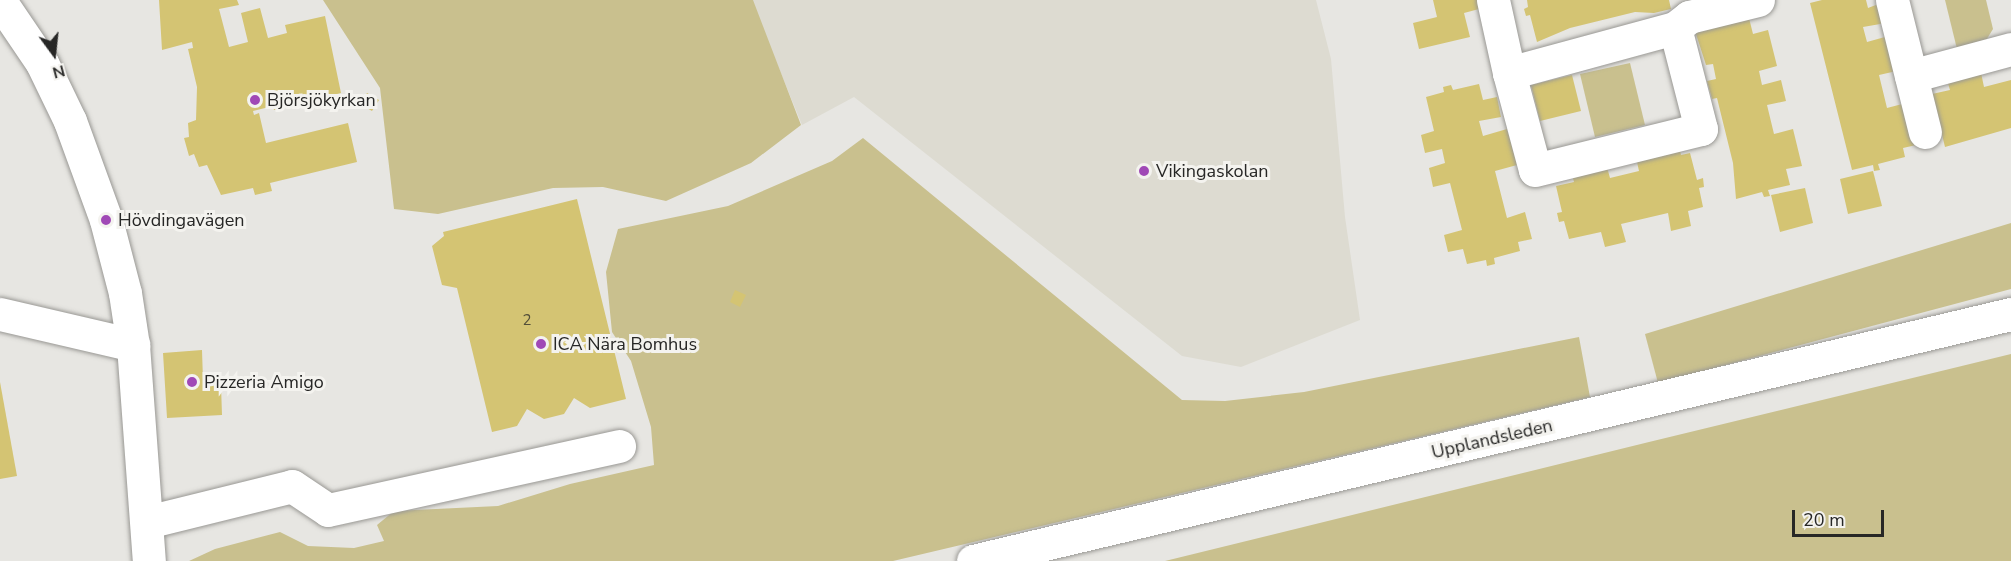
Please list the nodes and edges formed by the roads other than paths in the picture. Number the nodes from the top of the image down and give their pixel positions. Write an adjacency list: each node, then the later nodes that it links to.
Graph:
1 (1493, 0): 7 (street)
2 (1758, 0): 5 (street)
3 (1892, 0): 8 (street)
4 (0, 1): 12 (street)
5 (1683, 15): 7 (street); 7 (street)
6 (2011, 49): 8 (street)
7 (1509, 73)
8 (1911, 76): 9 (street)
9 (1925, 132)
10 (0, 314): 12 (street)
11 (2011, 314): 16 (street, Upplandsleden)
12 (133, 345): 14 (street)
13 (619, 446): 14 (street)
14 (147, 522): 15 (street)
15 (149, 561)
16 (973, 561)

